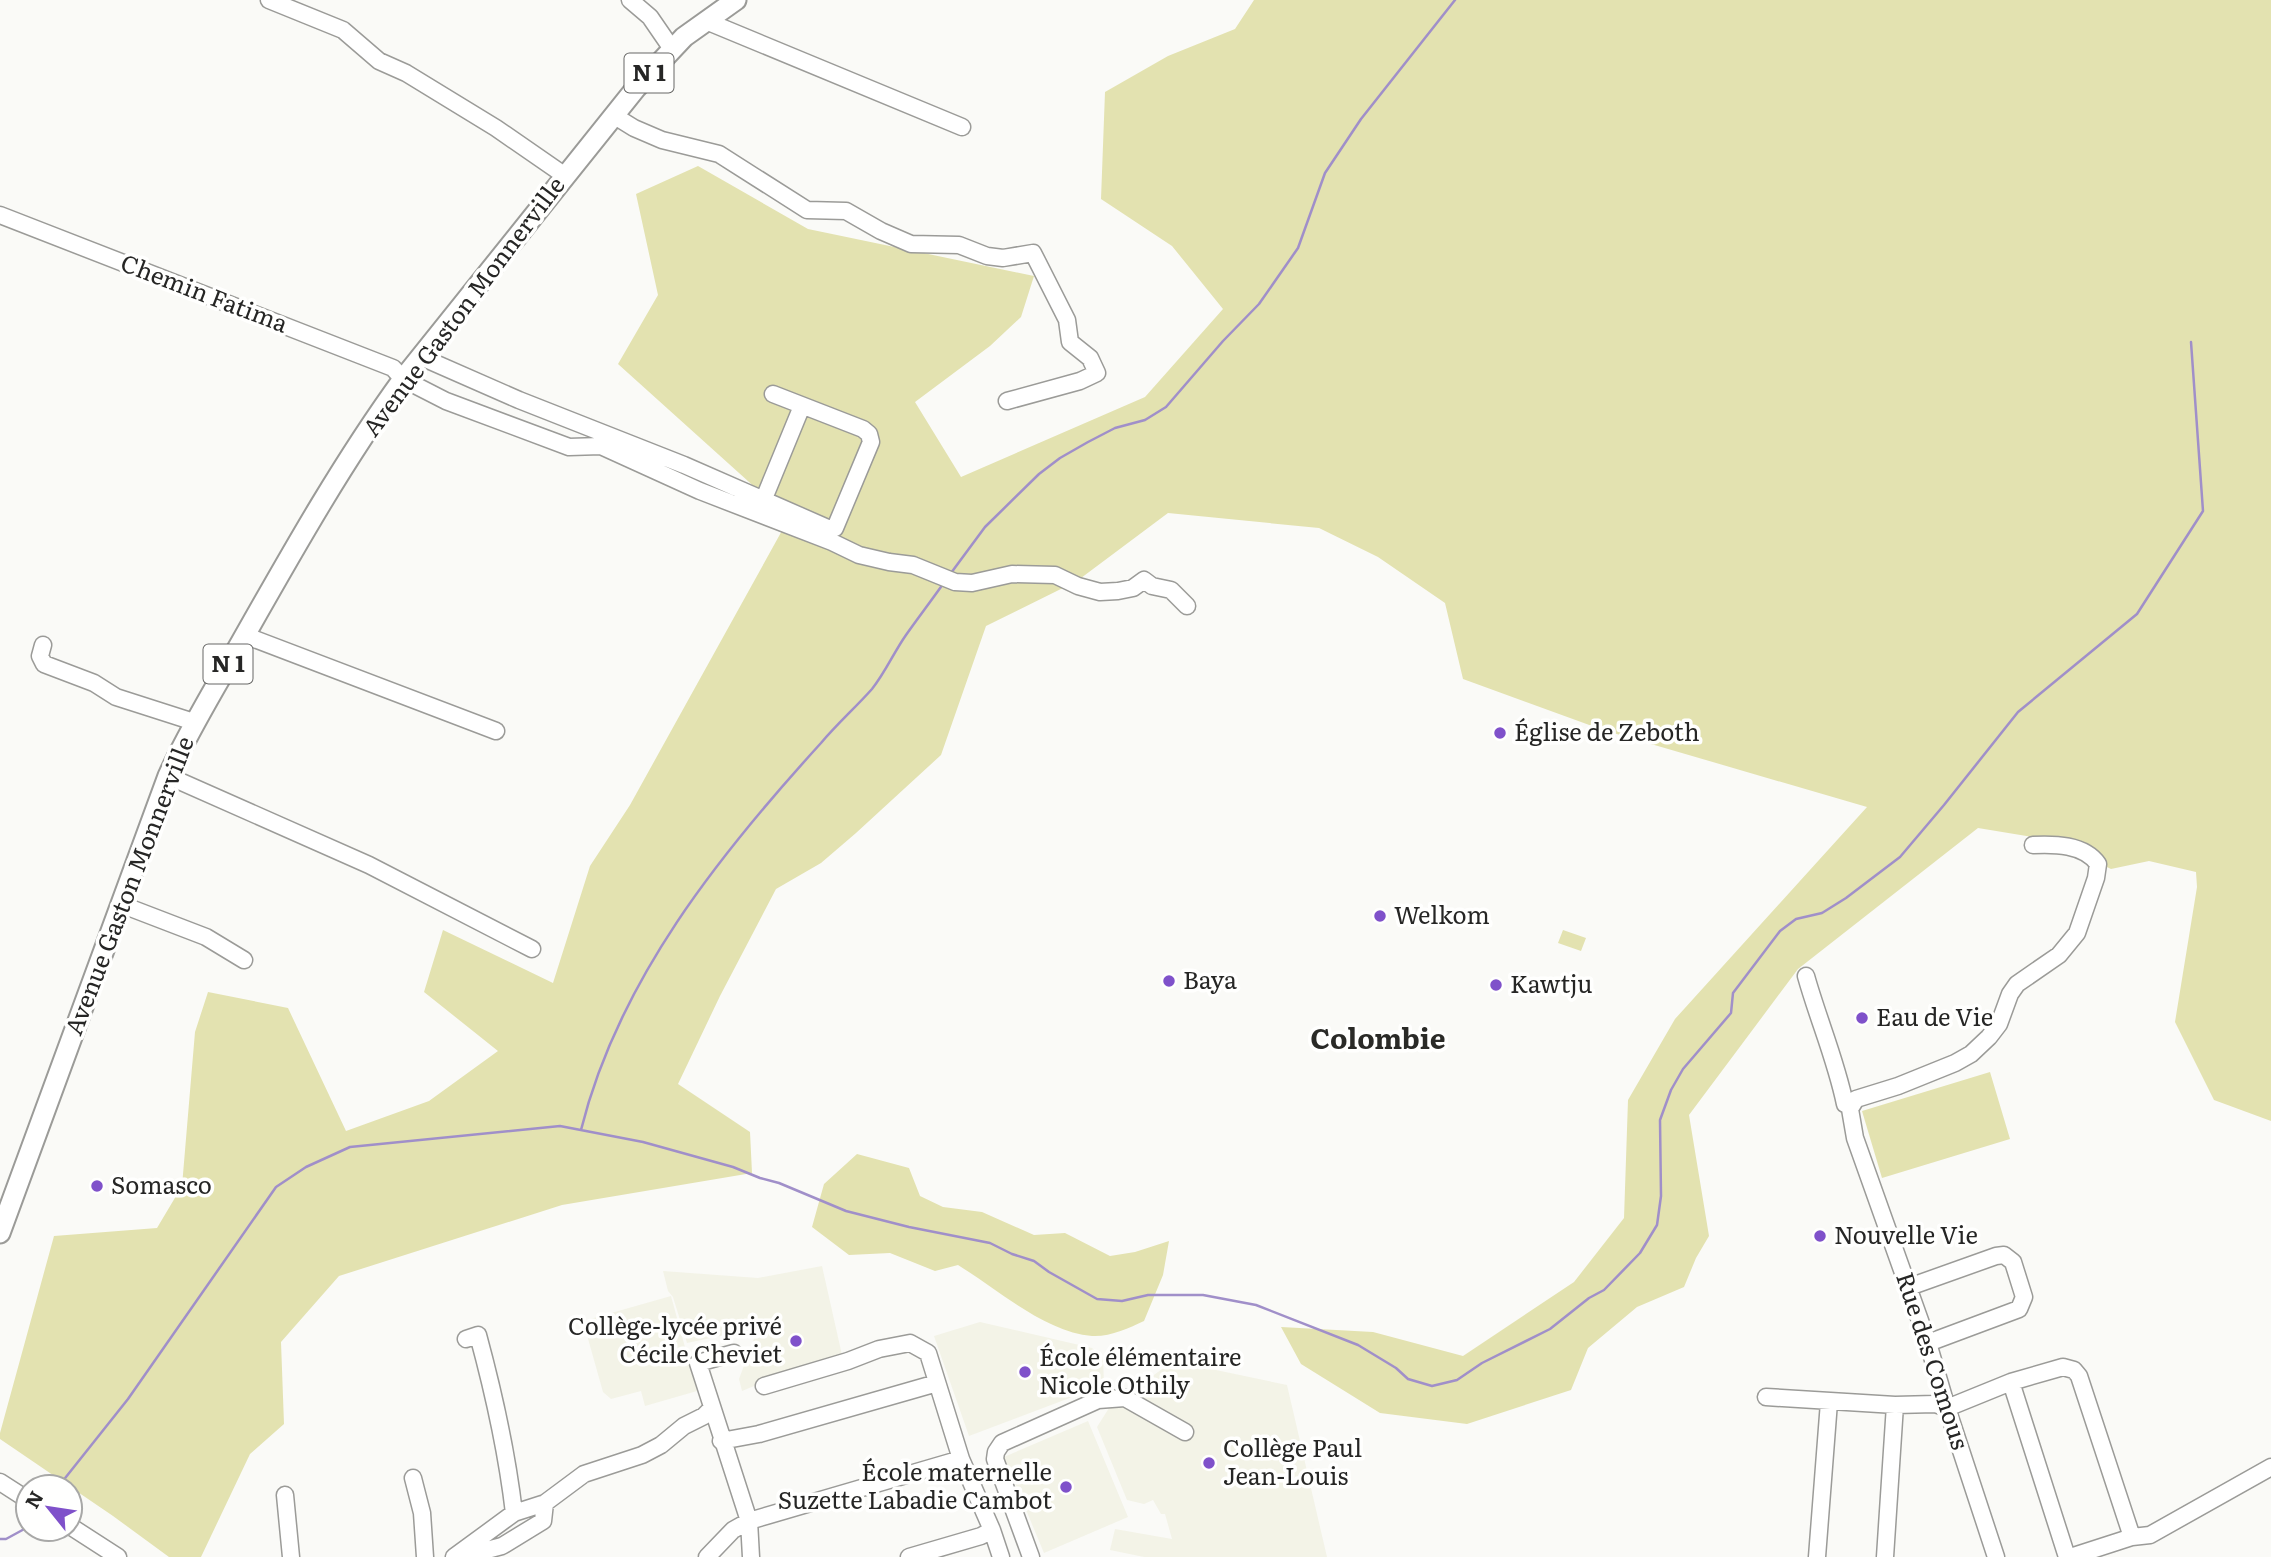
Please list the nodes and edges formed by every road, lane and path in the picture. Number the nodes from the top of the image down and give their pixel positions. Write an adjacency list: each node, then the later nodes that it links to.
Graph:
1 (269, 0): 8 (street)
2 (630, 0): 5 (street)
3 (729, 2): 4 (main road, Avenue Gaston Monnerville / N 1)
4 (706, 21): 5 (main road, Avenue Gaston Monnerville / N 1); 7 (street)
5 (672, 50): 6 (main road, Avenue Gaston Monnerville / N 1)
6 (613, 115): 8 (main road, Avenue Gaston Monnerville / N 1); 13 (street)
7 (962, 127)
8 (565, 176): 10 (main road, Avenue Gaston Monnerville / N 1)
9 (0, 215): 11 (street, Chemin Fatima)
10 (421, 357): 11 (main road, Avenue Gaston Monnerville / N 1); 15 (street)
11 (403, 379): 16 (street, Chemin Fatima); 17 (main road, Avenue Gaston Monnerville / N 1)
12 (773, 394): 14 (street)
13 (1007, 401)
14 (802, 406): 15 (street); 15 (street)
15 (763, 501)
16 (1187, 606)
17 (244, 635): 19 (main road, Avenue Gaston Monnerville / N 1); 20 (street)
18 (43, 645): 19 (street)
19 (194, 722): 21 (main road, Avenue Gaston Monnerville / N 1)
20 (496, 731)
21 (169, 776): 23 (main road, Avenue Gaston Monnerville / N 1); 24 (street)
22 (2033, 845): 27 (street)
23 (120, 904): 25 (street); 28 (main road, Avenue Gaston Monnerville / N 1)
24 (532, 949)
25 (244, 960)
26 (1806, 976): 27 (street, Rue des Comous)
27 (1851, 1105): 29 (street, Rue des Comous)
28 (0, 1233)
29 (1909, 1287): 31 (street, Rue des Comous); 31 (street)
30 (466, 1339): 48 (street)
31 (1928, 1343): 40 (street, Rue des Comous)
32 (734, 1353): 39 (street)
33 (2011, 1382): 40 (street); 52 (street); 67 (street)
34 (937, 1383): 35 (street); 42 (street); 43 (street)
35 (764, 1385)
36 (1766, 1397): 37 (street)
37 (1829, 1402): 38 (street); 64 (street)
38 (1895, 1405): 40 (street); 65 (street)
39 (712, 1408): 42 (street); 47 (street)
40 (1947, 1408): 66 (street, Rue des Comous)
41 (1185, 1432): 63 (street)
42 (722, 1441): 49 (street)
43 (961, 1459): 49 (street); 50 (street)
44 (2271, 1467): 52 (street)
45 (413, 1478): 56 (street)
46 (285, 1495): 55 (street)
47 (545, 1503): 48 (street); 58 (street)
48 (514, 1513): 57 (street)
49 (757, 1520): 59 (street); 60 (street)
50 (992, 1530): 61 (street); 62 (street)
51 (84, 1535): 54 (street)
52 (2132, 1537): 53 (street)
53 (2093, 1554): 67 (street)
54 (118, 1557)
55 (291, 1557)
56 (425, 1557)
57 (454, 1557)
58 (461, 1557)
59 (707, 1557)
60 (751, 1557)
61 (909, 1557)
62 (1001, 1557)
63 (1031, 1557)
64 (1817, 1557)
65 (1885, 1557)
66 (1996, 1557)
67 (2069, 1557)

